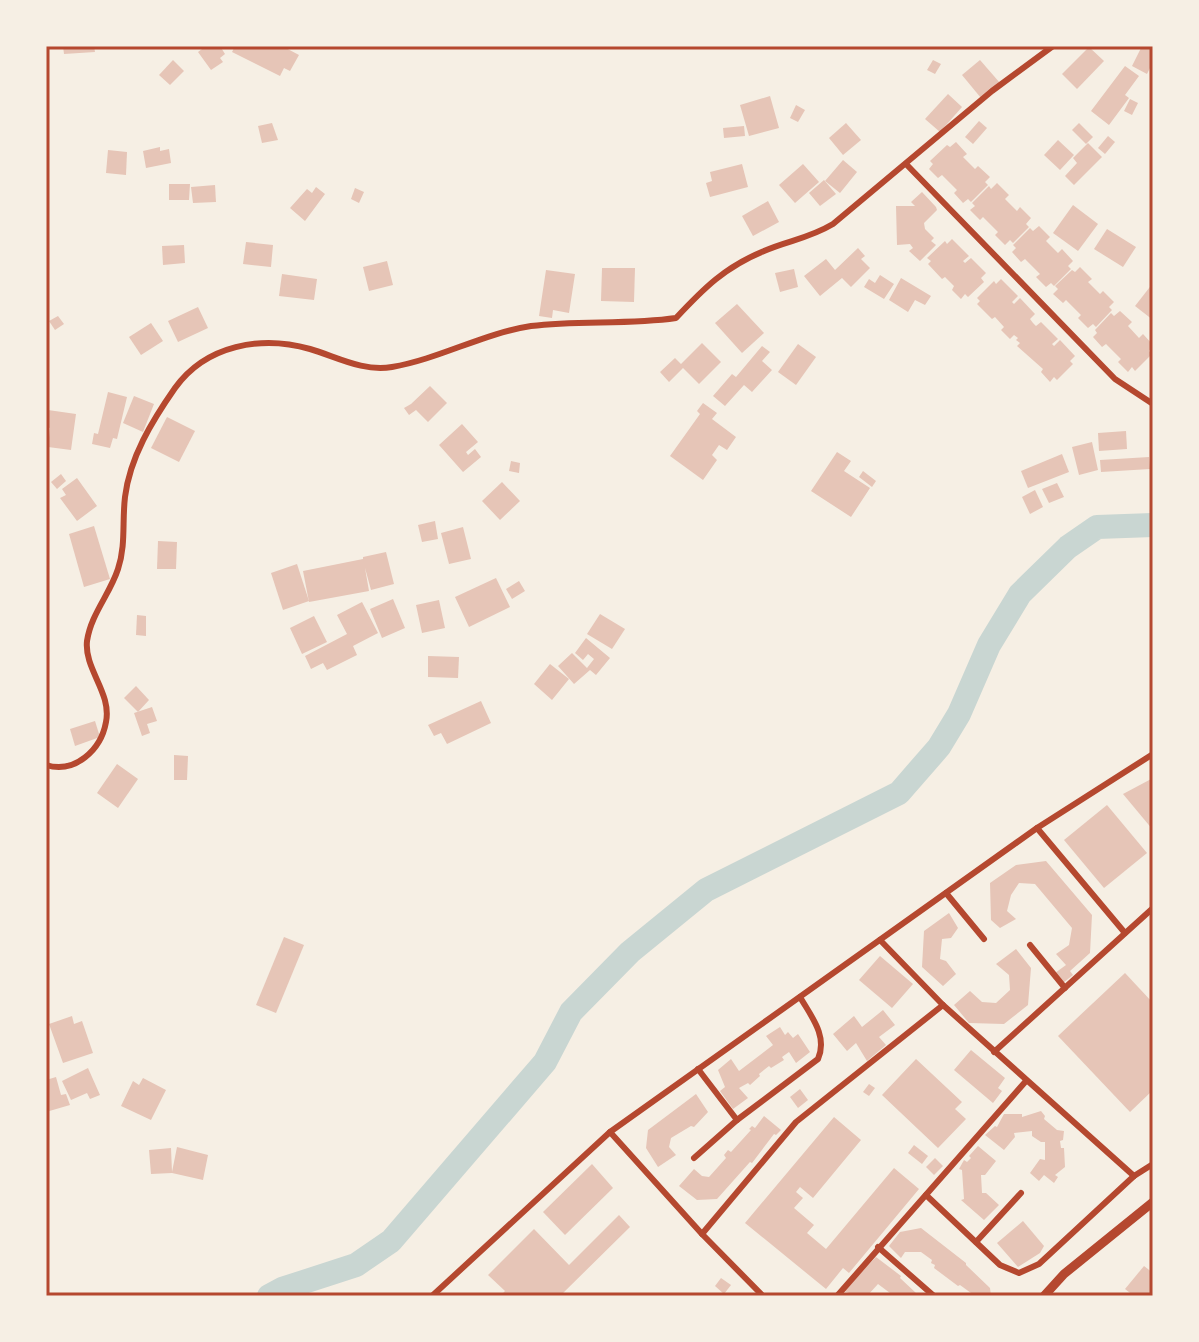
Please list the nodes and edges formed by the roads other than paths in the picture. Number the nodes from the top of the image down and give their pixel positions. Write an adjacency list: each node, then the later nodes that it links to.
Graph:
1 (1053, 46): 2 (street)
2 (906, 164): 3 (street); 5 (street)
3 (1153, 404)
4 (1153, 754): 6 (street)
5 (46, 765)
6 (1037, 828): 7 (street); 9 (street)
7 (946, 893): 10 (street); 11 (street)
8 (1153, 908): 9 (street)
9 (1125, 933): 13 (street)
10 (984, 939)
11 (880, 940): 14 (street); 15 (street)
12 (1030, 945): 13 (street)
13 (1065, 988): 16 (street)
14 (800, 997): 17 (street); 19 (street)
15 (943, 1005): 16 (street); 27 (street)
16 (994, 1052): 18 (street)
17 (698, 1069): 19 (street); 20 (street)
18 (1026, 1081): 23 (street); 25 (street)
19 (737, 1120): 21 (street)
20 (610, 1132): 27 (street); 30 (street)
21 (694, 1158)
22 (1153, 1164): 23 (street)
23 (1134, 1176): 28 (street)
24 (1021, 1193): 28 (street)
25 (926, 1195): 28 (street); 29 (street)
26 (1153, 1202): 34 (main road)
27 (702, 1234): 31 (street)
28 (976, 1242)
29 (878, 1247): 32 (street); 33 (street)
30 (432, 1296)
31 (763, 1296)
32 (837, 1296)
33 (934, 1296)
34 (1044, 1296)

